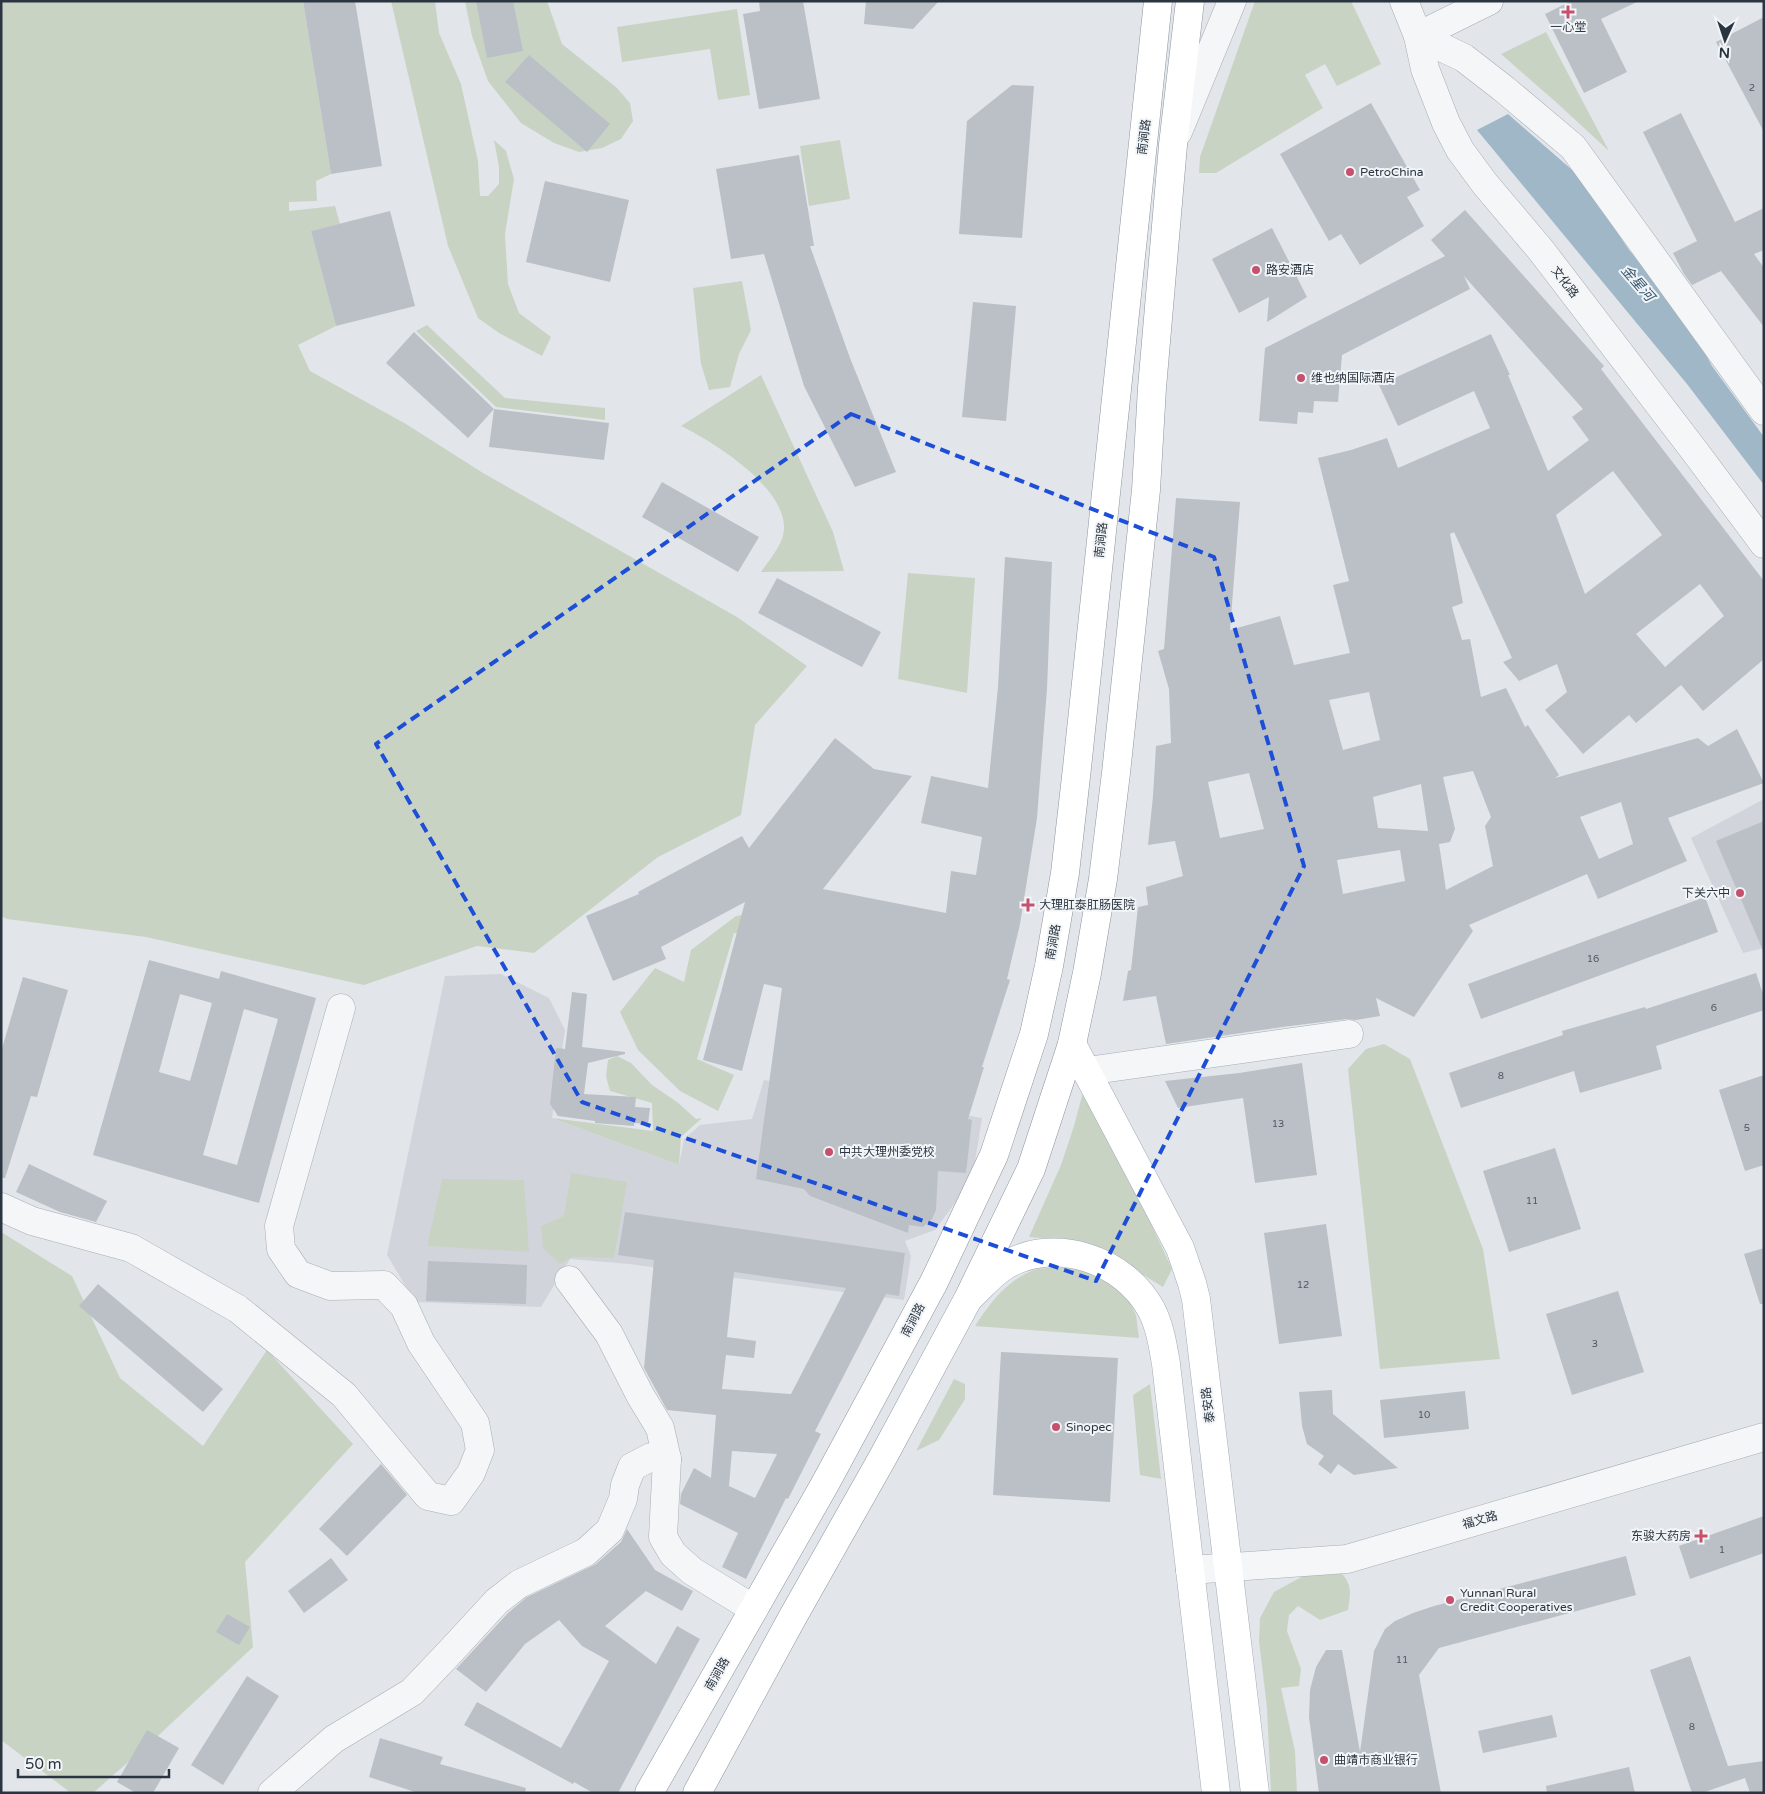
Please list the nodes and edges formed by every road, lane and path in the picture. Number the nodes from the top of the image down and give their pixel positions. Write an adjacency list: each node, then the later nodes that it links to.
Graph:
1 (1158, 1): 23 (main road, 南涧路)
2 (1190, 1): 8 (main road)
3 (1199, 1): 8 (main road)
4 (1232, 1): 9 (street)
5 (1404, 1): 7 (street, 文化路)
6 (1489, 1): 7 (street)
7 (1418, 36): 10 (street); 11 (street, 文化路)
8 (1186, 39): 9 (main road)
9 (1173, 145): 14 (main road)
10 (1764, 411)
11 (1764, 544)
12 (341, 1008): 16 (street)
13 (1349, 1034): 15 (street)
14 (1072, 1044): 15 (main road, 泰安路); 18 (main road)
15 (1087, 1071): 21 (main road, 泰安路)
16 (1, 1207)
17 (569, 1280): 20 (street)
18 (968, 1299): 22 (main road); 26 (main road)
19 (1764, 1437): 21 (street, 福文路)
20 (667, 1459): 23 (street); 24 (street)
21 (1228, 1566): 22 (street, 福文路); 28 (main road, 泰安路)
22 (1190, 1570): 27 (main road)
23 (754, 1609): 25 (main road, 南涧路)
24 (272, 1793)
25 (649, 1793)
26 (697, 1793)
27 (1216, 1793)
28 (1255, 1793)

